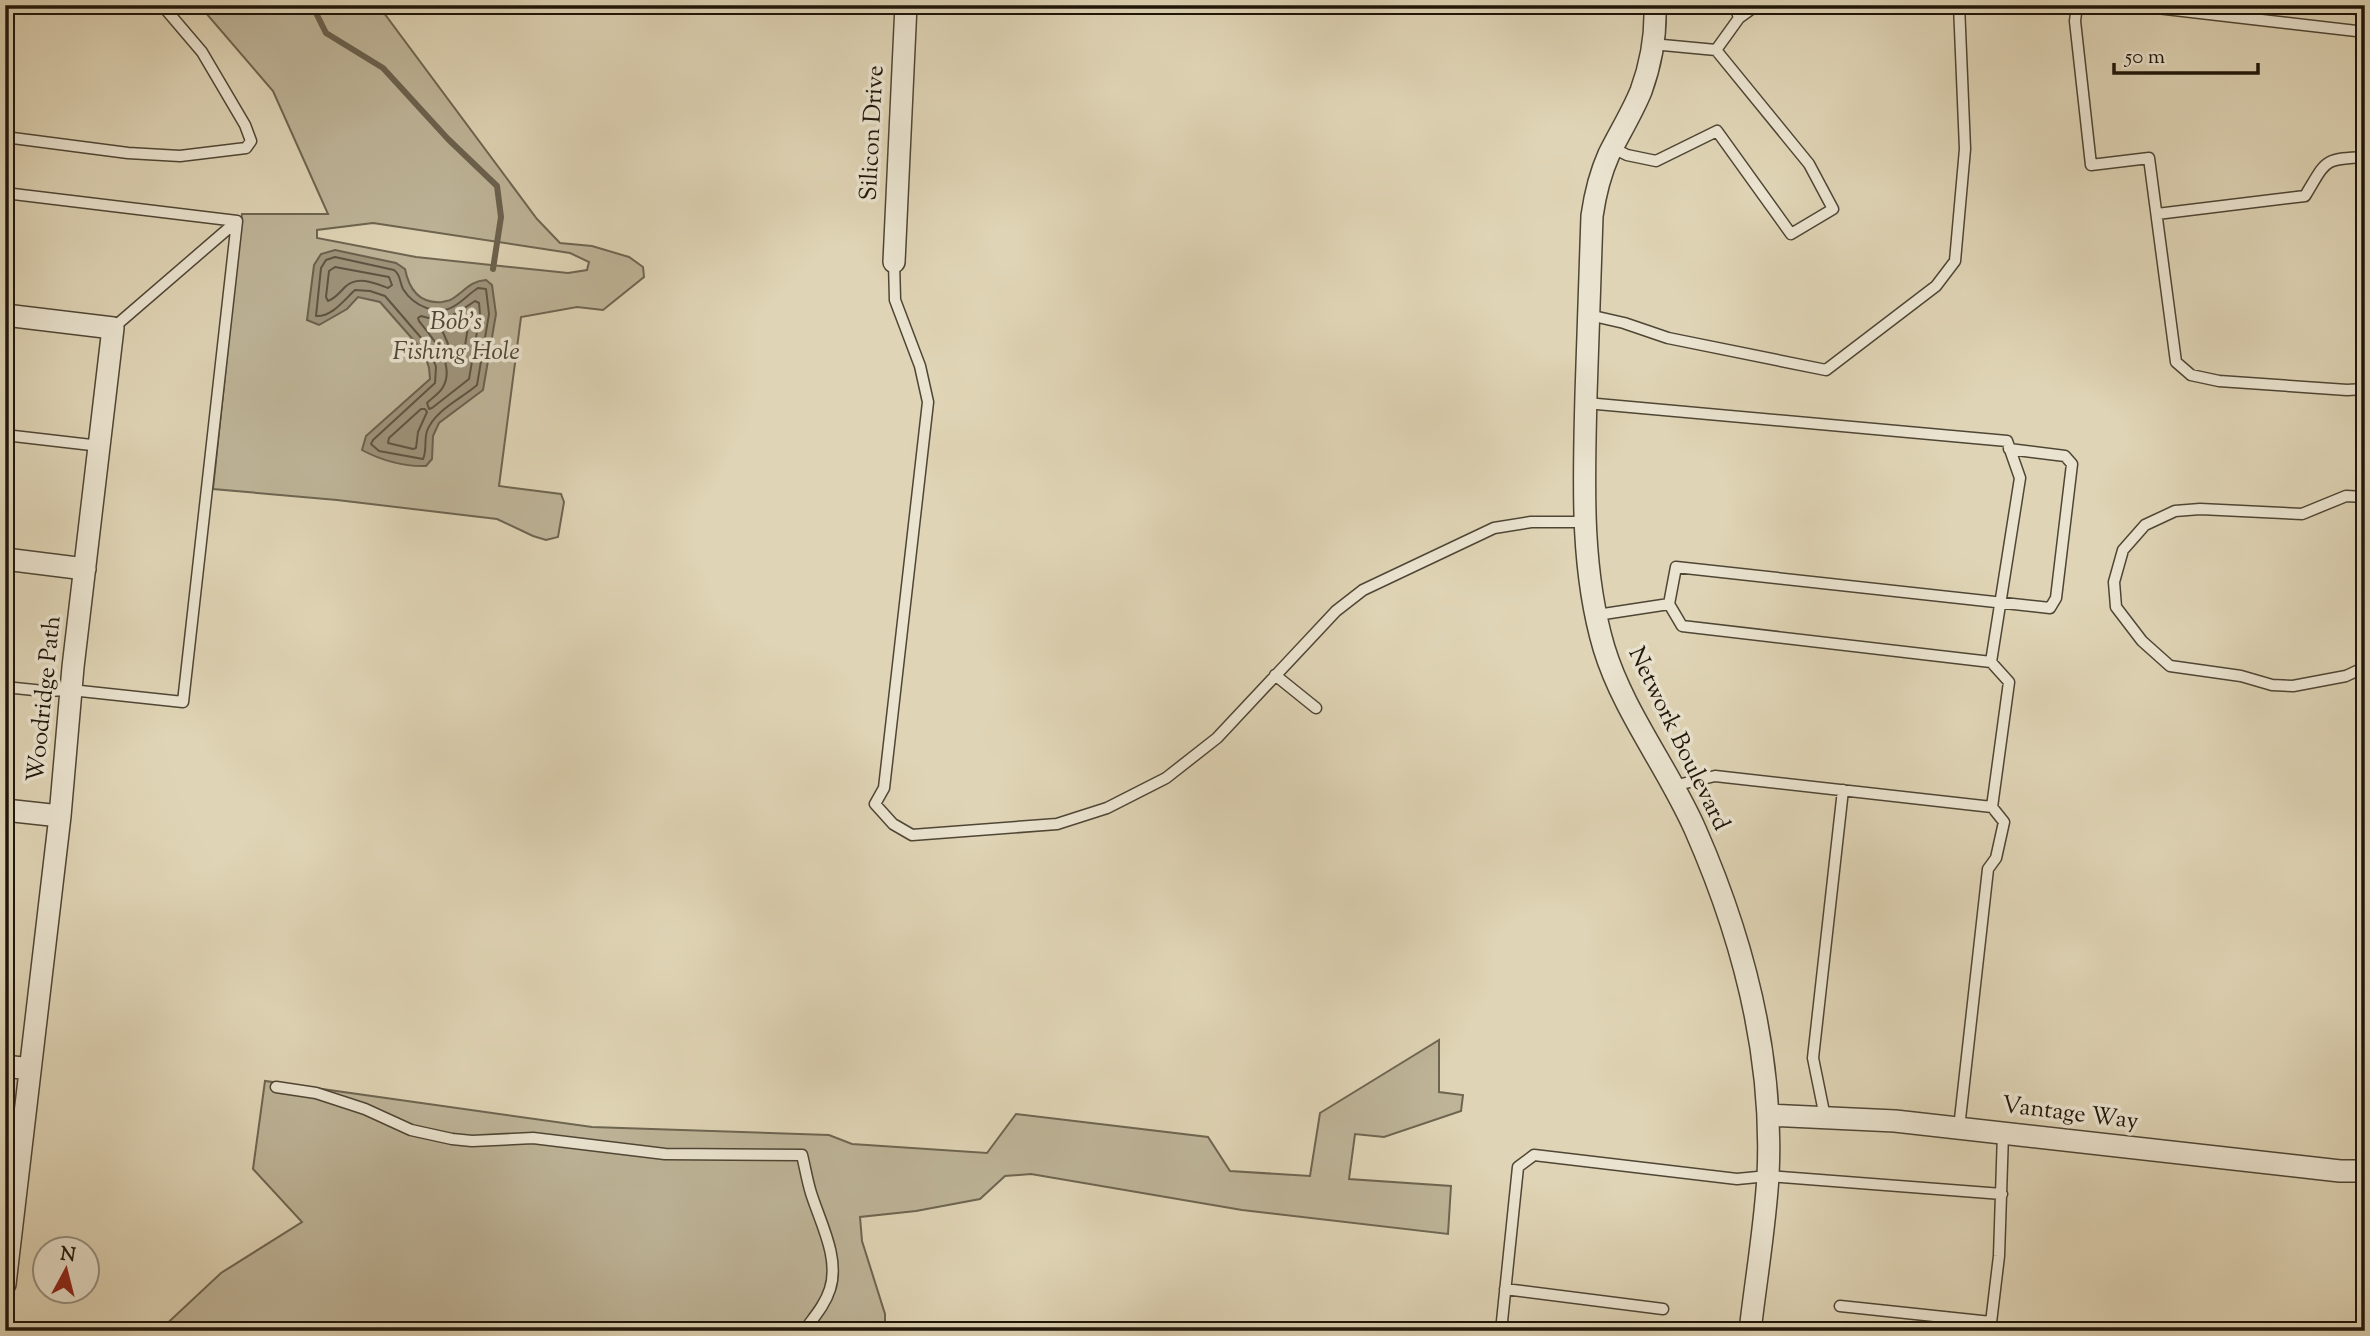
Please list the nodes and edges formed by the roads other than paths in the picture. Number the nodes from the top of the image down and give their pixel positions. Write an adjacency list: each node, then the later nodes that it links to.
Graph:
1 (162, 5): 15 (lane)
2 (906, 5): 21 (street, Silicon Drive)
3 (1655, 5): 13 (street, Network Boulevard)
4 (1735, 5): 11 (lane)
5 (1757, 5): 11 (lane)
6 (1959, 5): 23 (lane)
7 (2077, 5): 19 (lane)
8 (2131, 5): 12 (lane)
9 (2327, 5): 10 (lane)
10 (2365, 10)
11 (1739, 18): 14 (lane)
12 (2365, 32)
13 (1652, 44): 14 (lane); 16 (street, Network Boulevard)
14 (1716, 50): 16 (lane)
15 (5, 137)
16 (1613, 148): 23 (street, Network Boulevard)
17 (2365, 157): 19 (lane)
18 (5, 193): 20 (lane)
19 (2157, 215): 25 (lane)
20 (237, 221): 24 (lane); 41 (lane)
21 (894, 262): 39 (lane)
22 (5, 315): 24 (street)
23 (1589, 315): 26 (street, Network Boulevard)
24 (113, 328): 28 (street, Woodridge Path)
25 (2365, 388)
26 (1586, 403): 29 (lane); 31 (street, Network Boulevard)
27 (5, 435): 28 (lane)
28 (100, 446): 33 (street, Woodridge Path)
29 (2009, 449): 34 (lane); 34 (lane)
30 (2365, 497): 38 (lane)
31 (1586, 522): 36 (street, Network Boulevard); 39 (lane)
32 (5, 559): 33 (street)
33 (85, 569): 41 (street, Woodridge Path)
34 (2001, 603): 35 (lane); 37 (lane)
35 (1669, 604): 36 (lane); 37 (lane)
36 (1597, 615): 43 (street, Network Boulevard)
37 (1991, 662): 45 (lane)
38 (2365, 667)
39 (1275, 675): 42 (lane)
40 (5, 687): 41 (lane)
41 (71, 690): 47 (street, Woodridge Path)
42 (1317, 708)
43 (1673, 786): 44 (lane); 51 (street, Network Boulevard)
44 (1843, 790): 45 (lane); 52 (lane)
45 (1992, 807): 53 (lane)
46 (5, 810): 47 (street)
47 (60, 816): 49 (street, Woodridge Path)
48 (5, 1066): 49 (street)
49 (30, 1069): 58 (street, Woodridge Path)
50 (276, 1087): 63 (lane)
51 (1768, 1115): 52 (street, Vantage Way); 56 (street, Network Boulevard)
52 (1825, 1118): 53 (street, Vantage Way)
53 (1959, 1128): 54 (street, Vantage Way)
54 (2003, 1133): 55 (street, Vantage Way); 57 (lane)
55 (2365, 1171)
56 (1768, 1176): 57 (lane); 59 (lane); 65 (street, Network Boulevard)
57 (2002, 1194): 62 (lane)
58 (5, 1284)
59 (1505, 1289): 61 (lane); 64 (lane)
60 (1840, 1306): 62 (lane)
61 (1662, 1309)
62 (1991, 1326)
63 (804, 1331)
64 (1501, 1331)
65 (1750, 1331)

